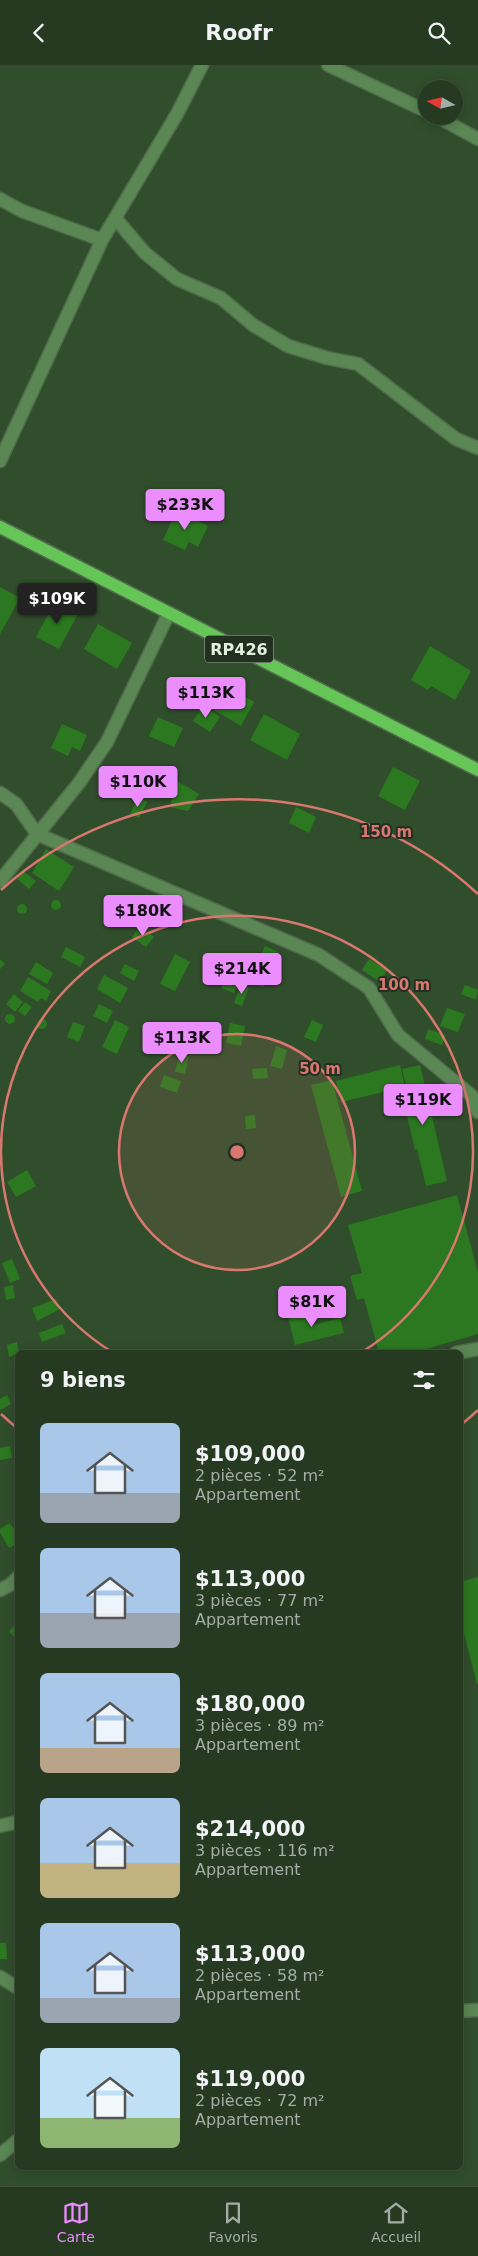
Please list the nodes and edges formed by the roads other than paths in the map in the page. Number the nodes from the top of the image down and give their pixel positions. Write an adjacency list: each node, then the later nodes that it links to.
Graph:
1 (202, 65): 7 (street)
2 (328, 65): 3 (street)
3 (418, 107)
4 (452, 125): 5 (street)
5 (478, 139)
6 (0, 199): 8 (street)
7 (115, 219): 8 (street); 9 (street)
8 (102, 240): 10 (street)
9 (478, 449)
10 (0, 461)
11 (0, 527): 12 (main road, RP426)
12 (169, 613): 13 (main road, RP426); 15 (street)
13 (478, 770)
14 (0, 793): 15 (street)
15 (37, 834): 16 (street); 17 (street)
16 (0, 881)
17 (478, 1112)
18 (478, 1349): 19 (street)
19 (463, 1352)
20 (15, 1580): 21 (street)
21 (0, 1590)
22 (15, 1823): 23 (street)
23 (0, 1826)
24 (0, 1977): 26 (street)
25 (0, 1986): 27 (street)
26 (15, 1987)
27 (15, 1988)
28 (478, 2010): 29 (street)
29 (463, 2011)
30 (15, 2142): 31 (street)
31 (0, 2155)

